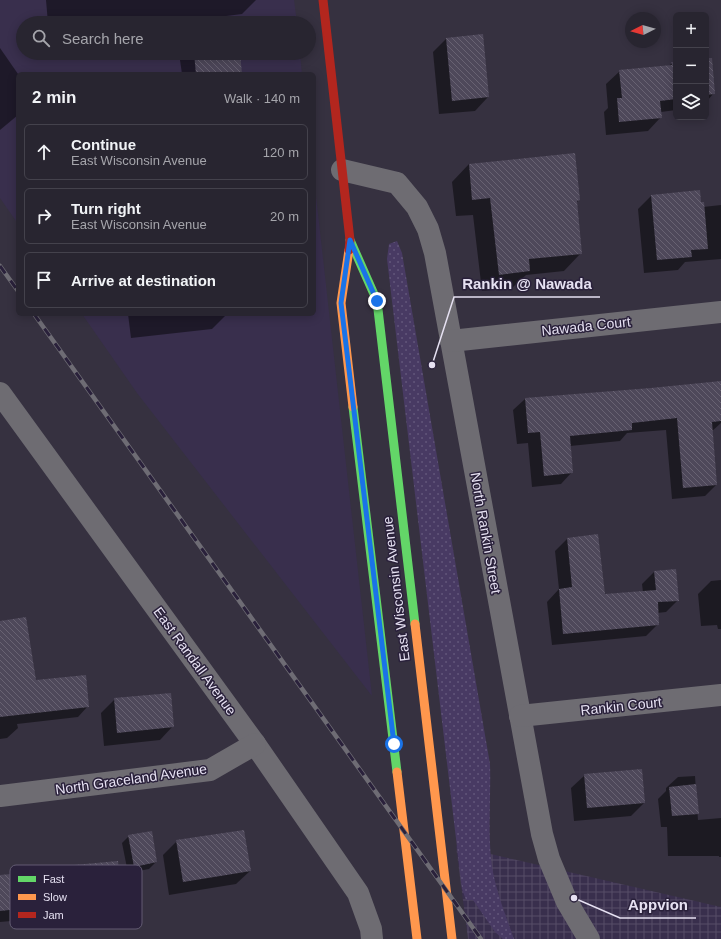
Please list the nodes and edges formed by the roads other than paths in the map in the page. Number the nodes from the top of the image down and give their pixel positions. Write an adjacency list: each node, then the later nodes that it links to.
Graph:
1 (323, 0): 2 (main road, East Wisconsin Avenue)
2 (342, 170): 3 (main road, East Wisconsin Avenue); 5 (street, North Rankin Street)
3 (350, 240): 12 (main road, East Wisconsin Avenue); 13 (main road, East Wisconsin Avenue)
4 (721, 312): 5 (street, Nawada Court)
5 (451, 341): 8 (street, North Rankin Street)
6 (1, 396): 9 (street, East Randall Avenue)
7 (721, 695): 8 (street, Rankin Court)
8 (520, 716): 14 (street, North Rankin Street)
9 (255, 744): 10 (street, North Graceland Avenue); 11 (street, East Randall Avenue)
10 (0, 796)
11 (372, 939)
12 (417, 939)
13 (452, 939)
14 (589, 939)

